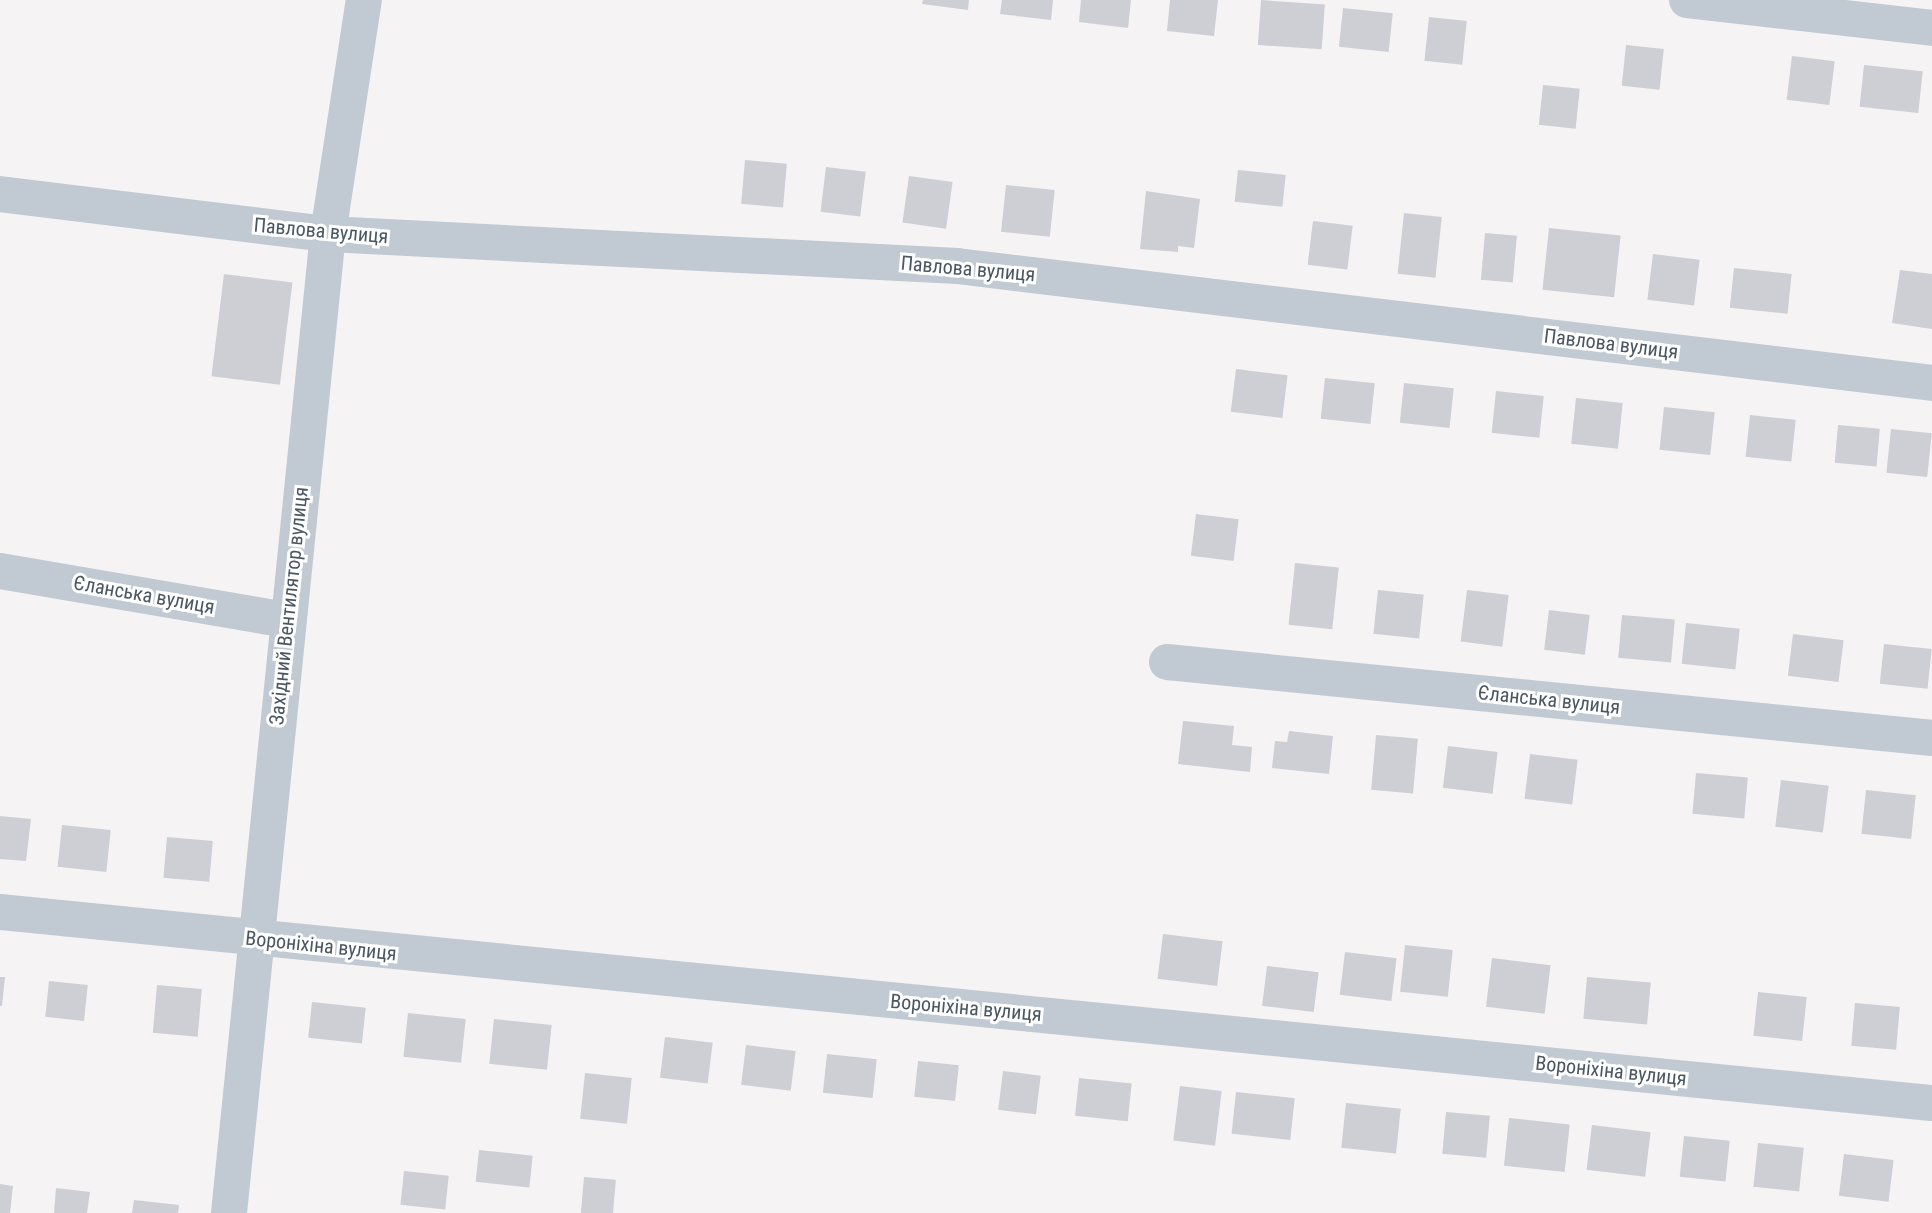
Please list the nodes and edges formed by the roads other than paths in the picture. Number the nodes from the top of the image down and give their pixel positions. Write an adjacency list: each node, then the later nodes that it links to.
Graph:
1 (364, 0): 5 (street, Західний Вентилятор вулиця)
2 (1687, 0): 3 (street)
3 (1932, 28)
4 (0, 194): 5 (street, Павлова вулиця)
5 (328, 234): 6 (street, Павлова вулиця); 8 (street, Західний Вентилятор вулиця)
6 (1932, 383)
7 (0, 571): 8 (street, Єланська вулиця)
8 (287, 620): 12 (street, Західний Вентилятор вулиця)
9 (1167, 662): 10 (street, Єланська вулиця)
10 (1932, 738)
11 (0, 912): 12 (street, Вороніхіна вулиця)
12 (254, 939): 13 (street, Вороніхіна вулиця); 14 (street, Західний Вентилятор вулиця)
13 (1932, 1103)
14 (229, 1213)

